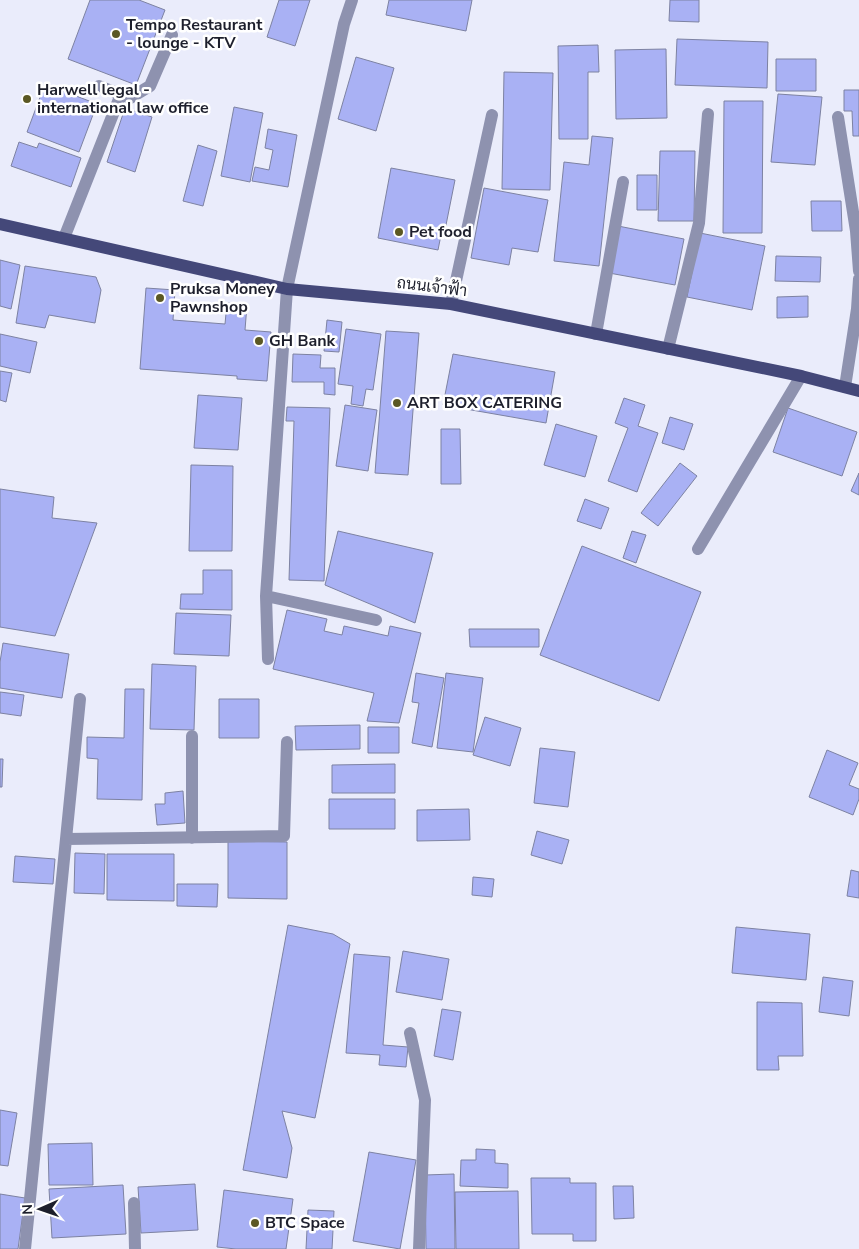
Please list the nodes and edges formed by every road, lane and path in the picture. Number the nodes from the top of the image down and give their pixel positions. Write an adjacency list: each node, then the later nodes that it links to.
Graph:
1 (352, 0): 13 (street)
2 (172, 35): 4 (street)
3 (99, 86): 4 (street)
4 (121, 94): 10 (street)
5 (708, 114): 16 (street)
6 (492, 115): 14 (street)
7 (838, 116): 11 (street)
8 (623, 182): 15 (street)
9 (0, 224): 10 (main road, ถนนเจ้าฟ้า)
10 (64, 238): 13 (main road, ถนนเจ้าฟ้า)
11 (859, 271)
12 (859, 279): 18 (street)
13 (287, 289): 14 (main road, ถนนเจ้าฟ้า); 21 (street)
14 (451, 304): 15 (main road, ถนนเจ้าฟ้า)
15 (596, 334): 16 (main road, ถนนเจ้าฟ้า)
16 (668, 349): 17 (main road, ถนนเจ้าฟ้า)
17 (801, 376): 18 (main road, ถนนเจ้าฟ้า); 20 (street)
18 (845, 387): 19 (main road, ถนนเจ้าฟ้า)
19 (859, 391)
20 (698, 549)
21 (266, 596): 22 (street); 23 (street)
22 (376, 620)
23 (268, 659)
24 (80, 699): 28 (street)
25 (192, 736): 27 (street)
26 (287, 742): 27 (street)
27 (192, 838): 28 (street)
28 (66, 839): 31 (street)
29 (410, 1033): 33 (street)
30 (134, 1203): 32 (street)
31 (25, 1249)
32 (135, 1249)
33 (419, 1249)

